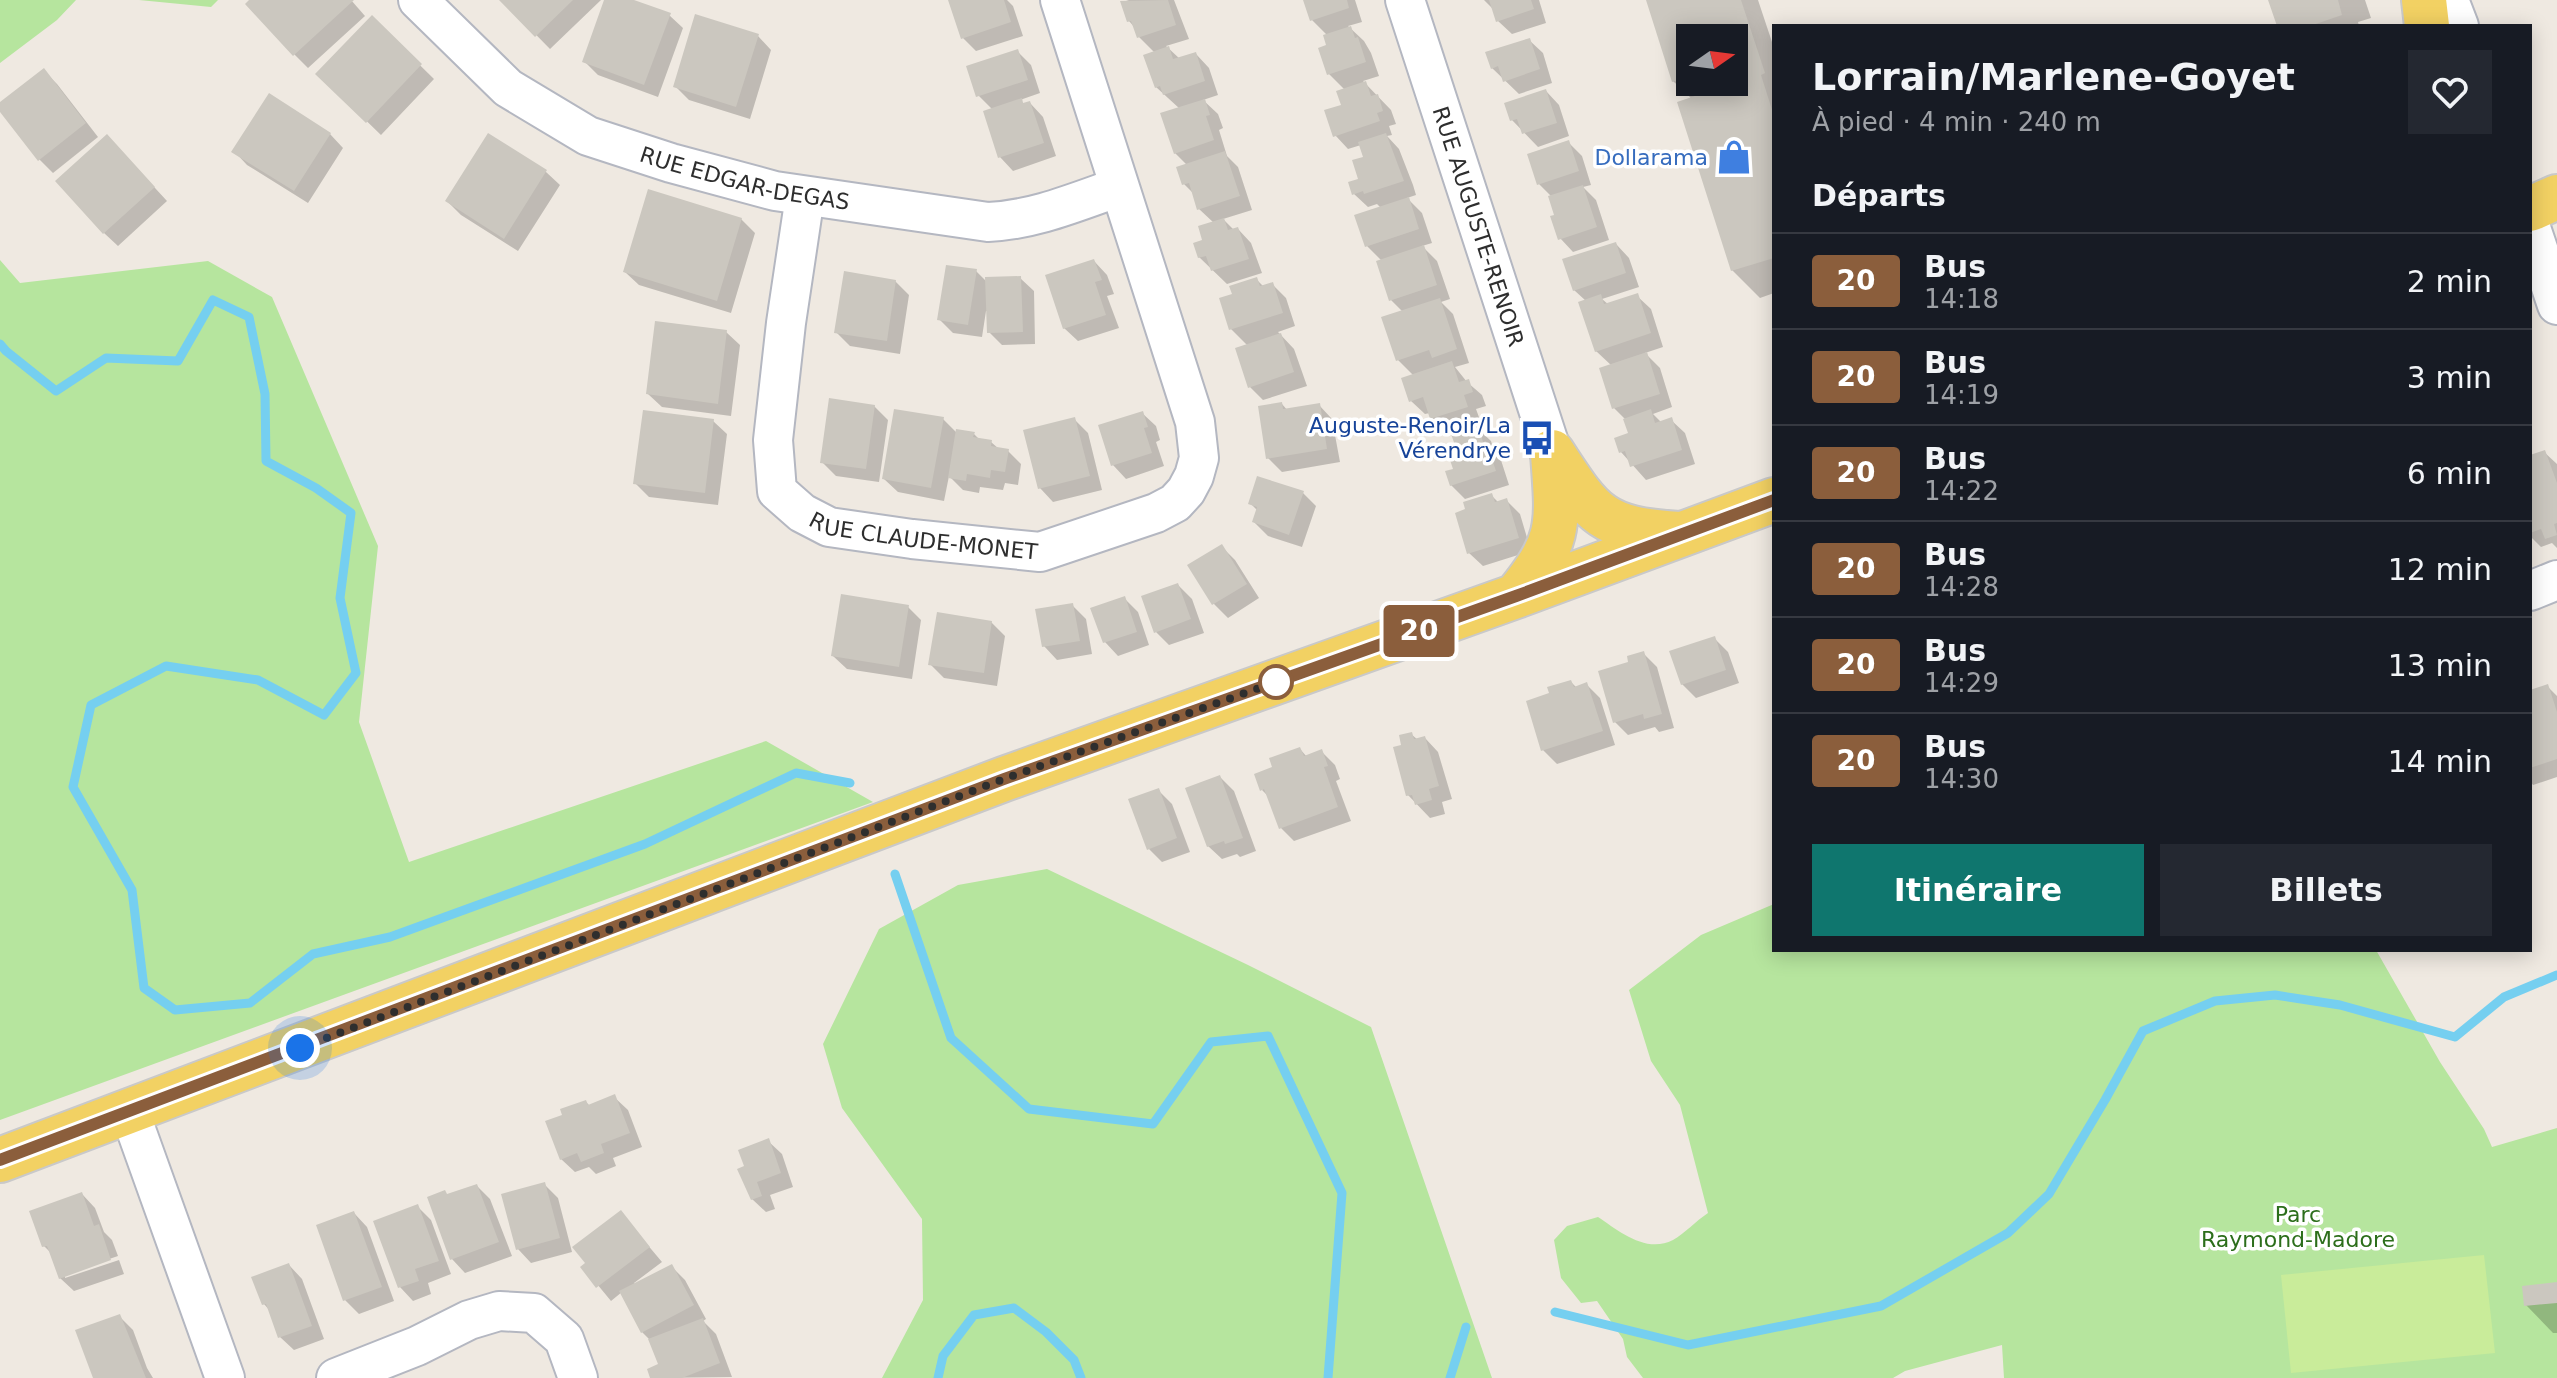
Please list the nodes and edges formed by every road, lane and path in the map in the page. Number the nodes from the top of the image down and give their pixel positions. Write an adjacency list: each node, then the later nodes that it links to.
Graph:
1 (418, 0): 9 (street, RUE EDGAR-DEGAS)
2 (1060, 0): 8 (street, RUE CLAUDE-MONET)
3 (1405, 0): 14 (street, RUE AUGUSTE-RENOIR)
4 (2424, 0): 6 (main road)
5 (2449, 0): 7 (street)
6 (2427, 24)
7 (2458, 24)
8 (1119, 187): 9 (street, RUE EDGAR-DEGAS); 9 (street, RUE CLAUDE-MONET)
9 (805, 196)
10 (2557, 197): 11 (main road)
11 (2532, 208)
12 (2532, 231): 13 (street)
13 (2557, 305)
14 (1552, 452): 16 (main road); 19 (main road)
15 (1772, 501): 16 (main road)
16 (1681, 534): 19 (main road)
17 (2557, 580): 18 (street)
18 (2532, 590)
19 (1516, 596): 20 (main road)
20 (130, 1113): 21 (main road); 22 (street)
21 (0, 1160)
22 (225, 1378)
23 (336, 1378): 24 (street)
24 (578, 1378)

